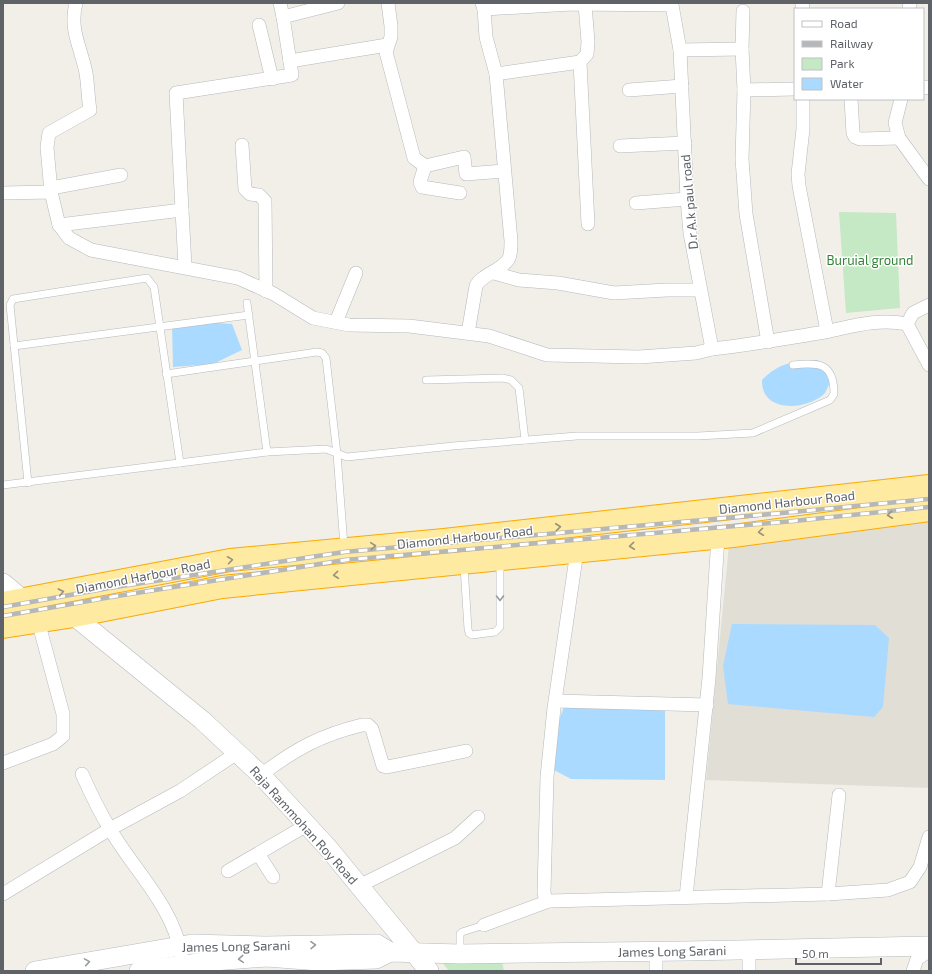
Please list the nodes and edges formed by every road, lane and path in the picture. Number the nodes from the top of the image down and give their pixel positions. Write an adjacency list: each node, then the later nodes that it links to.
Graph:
1 (76, 3): 33 (street)
2 (280, 3): 9 (street)
3 (338, 3): 9 (street)
4 (388, 3): 11 (street)
5 (585, 4): 6 (street, D.r A.k paul road); 7 (street, D.r A.k paul road); 15 (street)
6 (672, 4): 13 (street, D.r A.k paul road)
7 (483, 6): 16 (street)
8 (743, 11): 12 (street)
9 (283, 17): 14 (street)
10 (259, 25): 17 (street)
11 (388, 45): 14 (street); 29 (street)
12 (742, 49): 13 (street); 20 (street)
13 (680, 50): 18 (street, D.r A.k paul road)
14 (290, 61): 17 (street)
15 (580, 62): 16 (street); 39 (street)
16 (496, 74): 30 (street)
17 (272, 79): 38 (street)
18 (682, 86): 19 (street); 26 (street, D.r A.k paul road)
19 (629, 90)
20 (744, 90): 21 (street); 54 (street)
21 (794, 90)
22 (803, 100): 52 (street)
23 (851, 100): 25 (street)
24 (901, 100): 25 (street)
25 (899, 138): 32 (street)
26 (685, 143): 28 (street); 36 (street, D.r A.k paul road)
27 (242, 145): 45 (street)
28 (620, 146)
29 (425, 166): 30 (street); 35 (street)
30 (504, 171): 43 (street)
31 (121, 175): 33 (street)
32 (929, 179)
33 (51, 190): 34 (street); 40 (street)
34 (3, 193)
35 (460, 193)
36 (687, 199): 37 (street); 44 (street, D.r A.k paul road)
37 (636, 203)
38 (182, 210): 40 (street); 41 (street)
39 (588, 224)
40 (59, 225): 41 (street)
41 (185, 267): 45 (street)
42 (356, 273): 49 (street)
43 (494, 273): 44 (street); 53 (street)
44 (700, 290): 56 (street, D.r A.k paul road)
45 (266, 291): 49 (street)
46 (247, 303): 48 (lane)
47 (929, 305): 50 (street)
48 (249, 315): 51 (lane); 57 (lane)
49 (336, 322): 53 (street)
50 (907, 324): 52 (street); 59 (street)
51 (160, 327): 55 (lane); 55 (lane); 60 (lane)
52 (827, 331): 54 (street)
53 (468, 333): 56 (street)
54 (768, 342): 56 (street)
55 (14, 346): 66 (lane)
56 (712, 349)
57 (255, 361): 60 (lane); 63 (lane); 64 (lane)
58 (793, 365): 62 (lane)
59 (929, 365)
60 (166, 374): 65 (lane)
61 (426, 380): 62 (lane)
62 (525, 440): 64 (lane)
63 (267, 452): 64 (lane); 65 (lane)
64 (337, 454): 72 (lane)
65 (180, 463): 66 (lane)
66 (28, 483): 67 (lane)
67 (3, 485)
68 (929, 486): 71 (highway, Diamond Harbour Road, one-way to 68)
69 (929, 510): 70 (highway, Diamond Harbour Road, one-way to 70)
70 (718, 537): 73 (highway, Diamond Harbour Road, one-way to 73); 83 (street)
71 (419, 542): 72 (highway, Diamond Harbour Road, one-way to 71); 76 (highway)
72 (344, 549): 78 (highway, Diamond Harbour Road, one-way to 72)
73 (577, 551): 74 (highway, Diamond Harbour Road); 82 (street)
74 (500, 559): 75 (highway, Diamond Harbour Road); 75 (lane, one-way to 75)
75 (463, 563): 76 (highway, Diamond Harbour Road)
76 (421, 567): 79 (highway, Diamond Harbour Road, one-way to 79)
77 (3, 583): 78 (main road)
78 (13, 601): 80 (main road)
79 (74, 616): 80 (highway, Diamond Harbour Road); 85 (main road, Raja Rammohan Roy Road)
80 (38, 621): 81 (highway, Diamond Harbour Road); 86 (street)
81 (3, 626)
82 (556, 701): 83 (street); 101 (street)
83 (707, 705): 100 (street)
84 (466, 751): 88 (street)
85 (237, 753): 88 (main road, Raja Rammohan Roy Road); 92 (street)
86 (3, 763)
87 (82, 774): 92 (street)
88 (261, 775): 91 (main road, Raja Rammohan Roy Road)
89 (839, 795): 99 (street)
90 (478, 817): 97 (street)
91 (307, 825): 94 (street); 97 (main road, Raja Rammohan Roy Road)
92 (110, 829): 98 (street); 104 (street)
93 (929, 837): 99 (street)
94 (259, 854): 95 (street); 96 (street)
95 (228, 871)
96 (273, 877)
97 (359, 886): 109 (main road, Raja Rammohan Roy Road)
98 (3, 894)
99 (828, 894): 100 (street)
100 (686, 897): 101 (street)
101 (549, 901): 102 (street)
102 (484, 925): 110 (lane)
103 (929, 946): 105 (main road, James Long Sarani)
104 (180, 947): 107 (main road, James Long Sarani, one-way to 107); 111 (street); 112 (main road, James Long Sarani, one-way to 104)
105 (749, 950): 108 (main road, James Long Sarani); 116 (street)
106 (929, 951): 117 (street)
107 (390, 952): 109 (main road, James Long Sarani); 111 (main road, one-way to 111)
108 (656, 952): 110 (main road, James Long Sarani); 115 (street)
109 (414, 954): 110 (main road, James Long Sarani); 114 (main road, Raja Rammohan Roy Road)
110 (460, 954)
111 (194, 966): 113 (main road)
112 (40, 970)
113 (149, 970)
114 (429, 971)
115 (656, 971)
116 (749, 971)
117 (913, 971)

